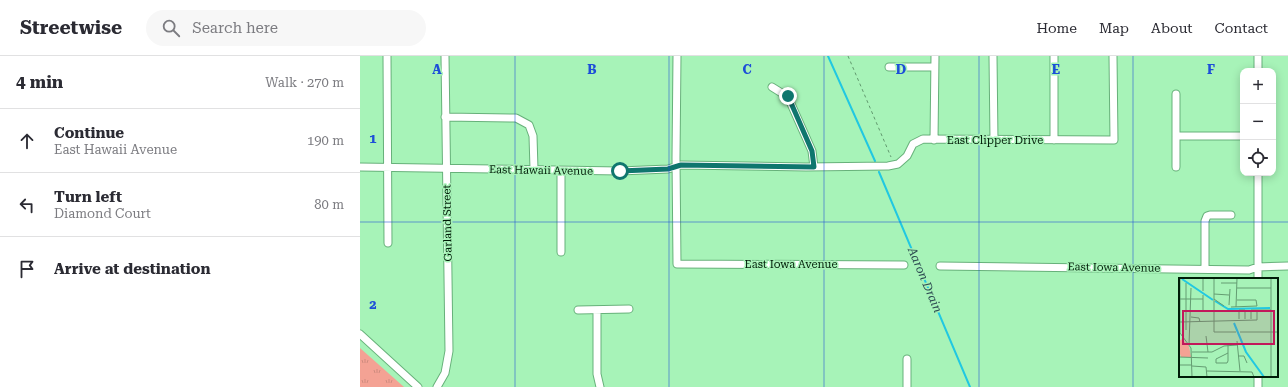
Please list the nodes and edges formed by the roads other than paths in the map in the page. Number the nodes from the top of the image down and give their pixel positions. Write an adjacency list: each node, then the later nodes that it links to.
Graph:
1 (387, 56): 25 (street)
2 (445, 56): 14 (street, Garland Street)
3 (677, 56): 22 (street)
4 (935, 56): 10 (street)
5 (993, 56): 18 (street)
6 (1054, 56): 19 (street, East Clipper Drive)
7 (1113, 56): 19 (street)
8 (1258, 56): 11 (street)
9 (889, 67): 10 (street)
10 (934, 67): 17 (street)
11 (1258, 68)
12 (772, 87): 23 (street)
13 (1176, 94): 15 (street)
14 (446, 117): 26 (street, Garland Street); 27 (street)
15 (1176, 136): 16 (street); 24 (street)
16 (1240, 136)
17 (934, 140): 18 (street, East Clipper Drive); 20 (street, East Clipper Drive)
18 (994, 140): 19 (street, East Clipper Drive)
19 (1054, 140)
20 (892, 166): 23 (street, East Hawaii Avenue)
21 (360, 167): 25 (street, East Hawaii Avenue)
22 (676, 167): 23 (street, East Hawaii Avenue); 28 (street, East Hawaii Avenue); 33 (street, East Iowa Avenue)
23 (814, 167)
24 (1176, 167)
25 (388, 168): 26 (street, East Hawaii Avenue); 31 (street)
26 (447, 168): 27 (street, East Hawaii Avenue); 45 (street, Garland Street)
27 (534, 169): 28 (street, East Hawaii Avenue)
28 (561, 171): 32 (street)
29 (1258, 176): 36 (street)
30 (1232, 215): 37 (street)
31 (388, 243)
32 (561, 252)
33 (904, 265)
34 (940, 266): 37 (street, East Iowa Avenue)
35 (1288, 266): 36 (street, East Iowa Avenue)
36 (1258, 267): 37 (street, East Iowa Avenue); 38 (street)
37 (1205, 269)
38 (1258, 278)
39 (629, 309): 41 (street)
40 (578, 310): 41 (street)
41 (596, 310): 46 (street)
42 (360, 334): 44 (street)
43 (906, 360): 47 (street)
44 (418, 387)
45 (437, 387)
46 (600, 387)
47 (907, 387)

